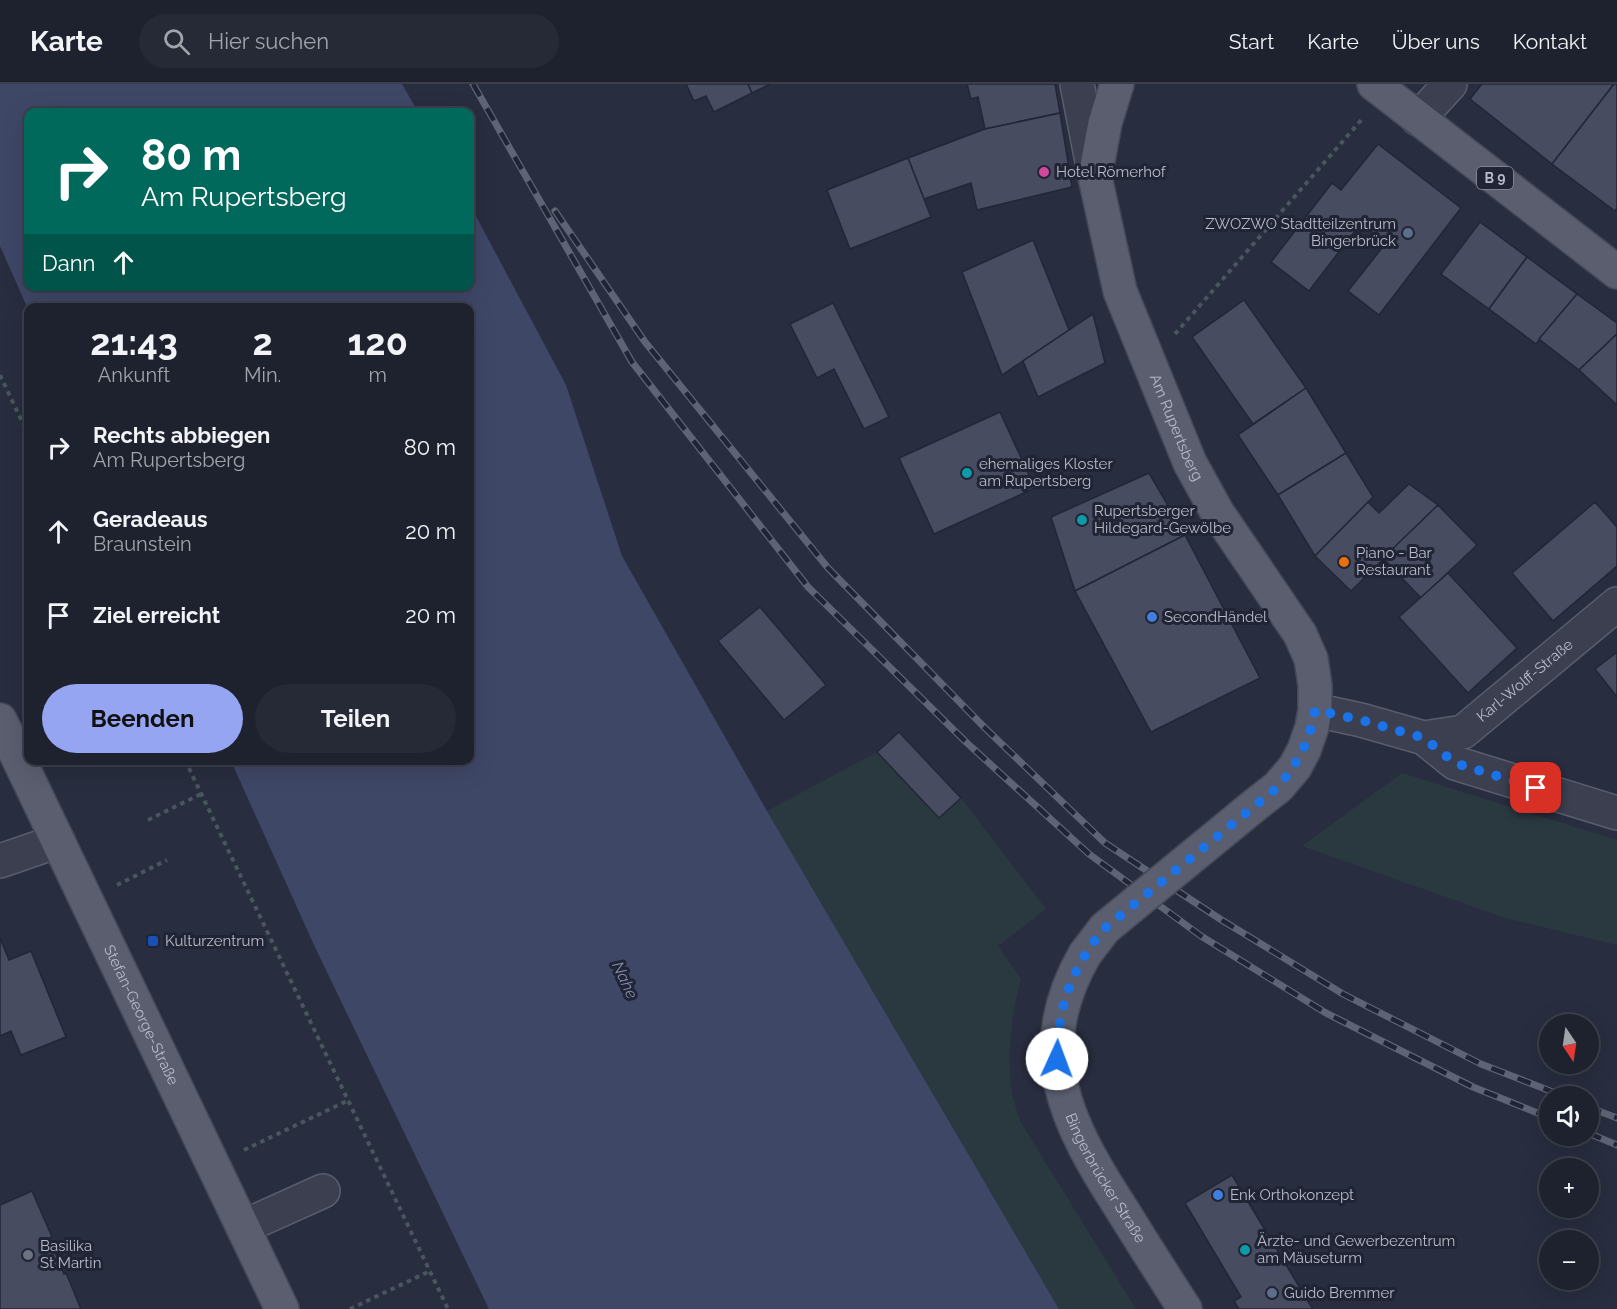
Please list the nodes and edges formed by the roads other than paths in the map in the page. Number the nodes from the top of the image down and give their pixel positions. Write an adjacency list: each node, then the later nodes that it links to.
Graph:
1 (1077, 84): 6 (street)
2 (1117, 84): 6 (main road, Am Rupertsberg)
3 (1450, 84): 5 (street)
4 (1380, 88): 5 (main road, B 9)
5 (1418, 119): 7 (main road, B 9)
6 (1095, 177): 9 (main road, Am Rupertsberg)
7 (1617, 272)
8 (1617, 604): 11 (street, Karl-Wolff-Straße)
9 (1315, 710): 11 (street); 18 (main road, Bingerbrücker Straße, bridge)
10 (0, 720): 13 (main road, Stefan-George-Straße)
11 (1424, 738): 12 (street)
12 (1617, 813)
13 (58, 841): 14 (street); 16 (main road, Stefan-George-Straße)
14 (0, 861)
15 (323, 1191): 16 (street)
16 (243, 1227): 17 (main road, Stefan-George-Straße)
17 (282, 1309)
18 (1185, 1309)

